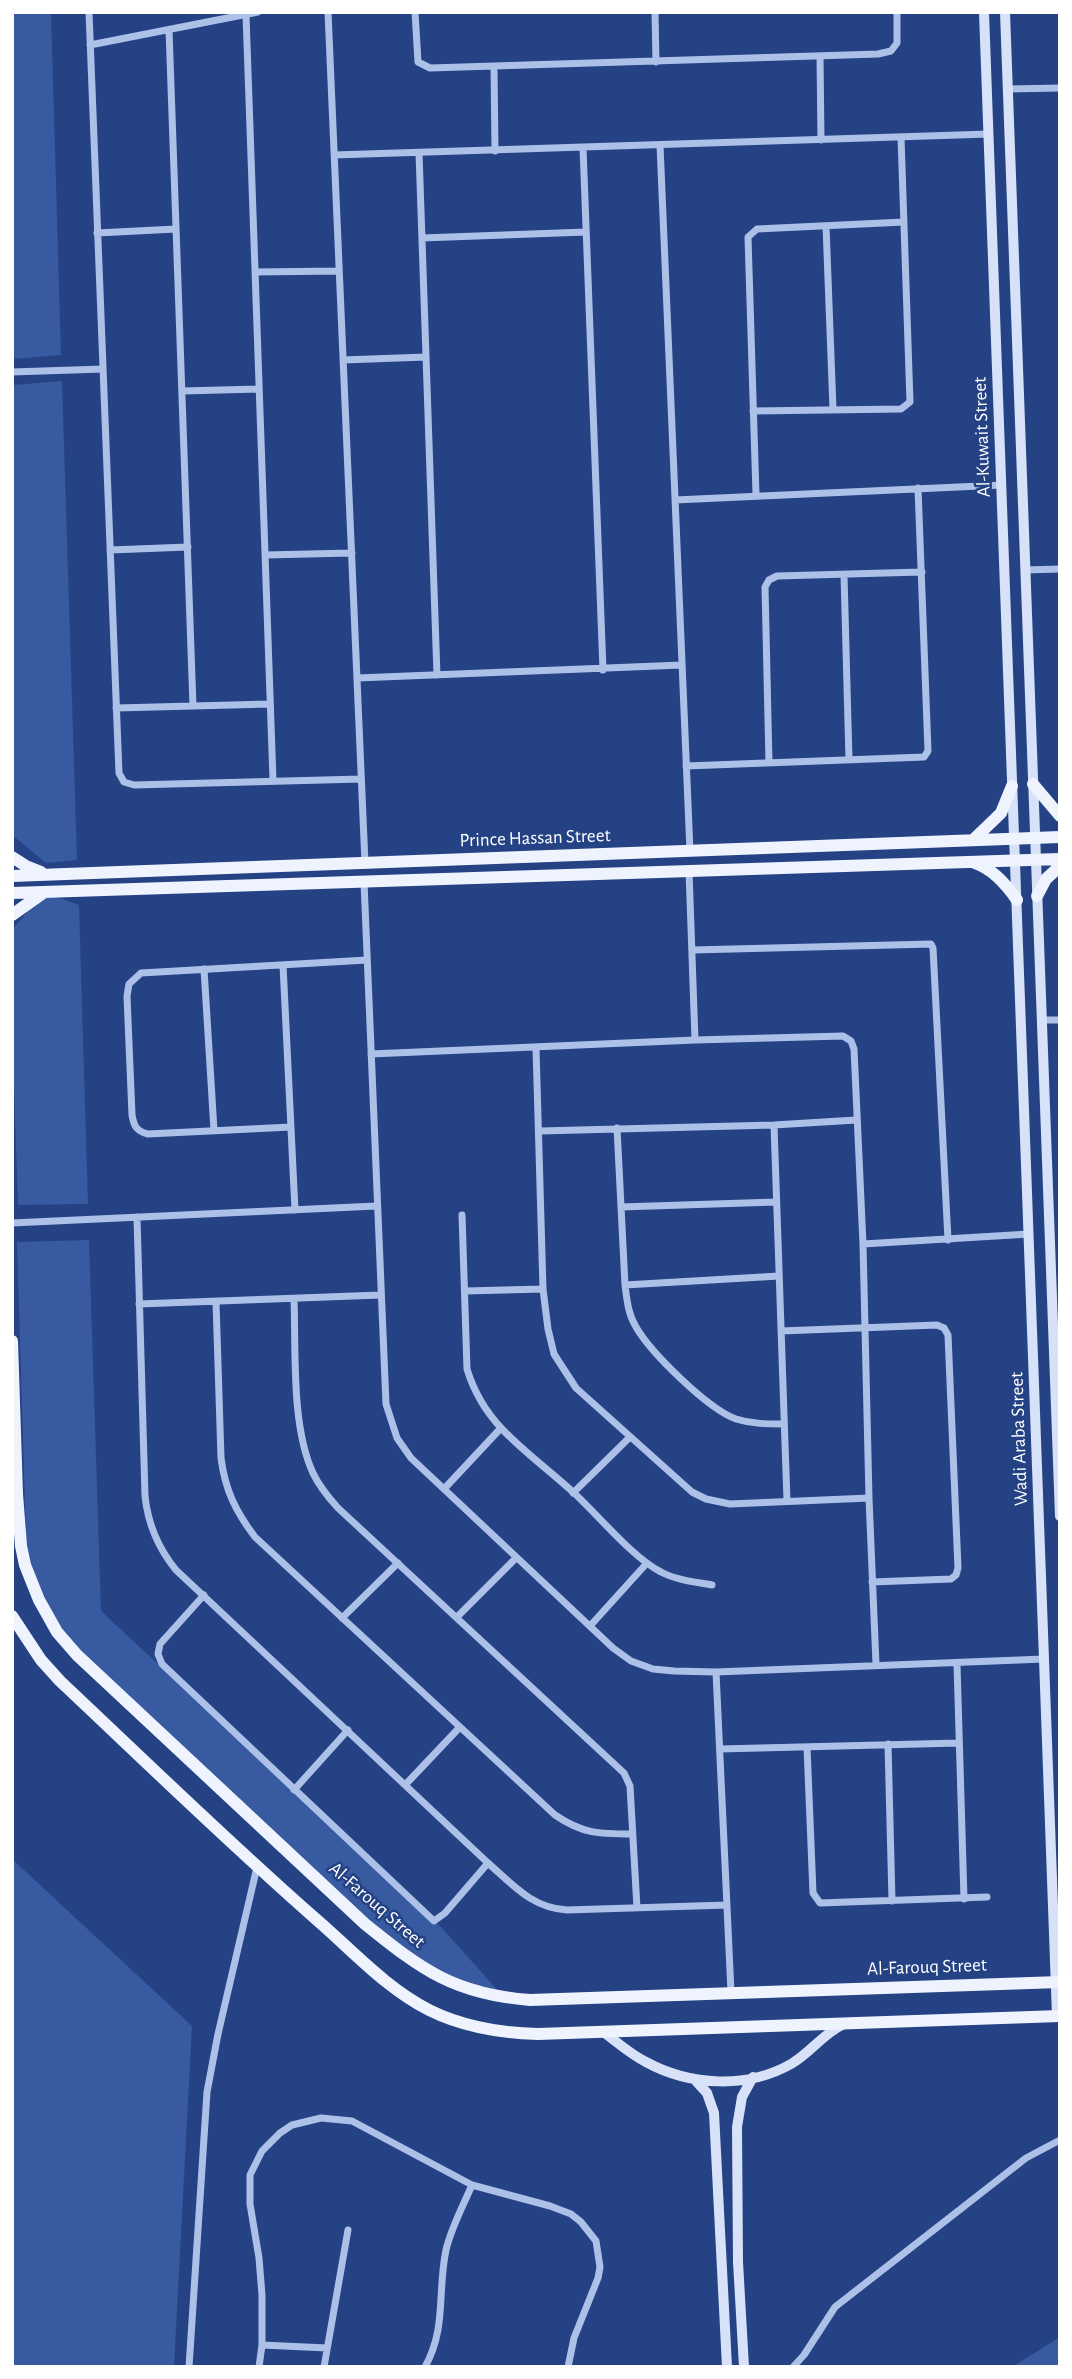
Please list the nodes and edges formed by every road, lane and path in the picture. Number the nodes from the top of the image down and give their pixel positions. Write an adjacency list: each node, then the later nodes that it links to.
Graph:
1 (89, 12): 11 (street)
2 (258, 12): 9 (street)
3 (328, 12): 24 (street)
4 (415, 12): 14 (street)
5 (654, 12): 13 (street)
6 (897, 12): 12 (street)
7 (984, 12): 17 (main road, Al-Kuwait Street)
8 (1005, 12): 16 (main road, Al-Kuwait Street)
9 (246, 15): 10 (street); 32 (street)
10 (169, 30): 11 (street); 27 (street)
11 (90, 45): 29 (street)
12 (820, 56): 13 (street); 19 (street)
13 (656, 62): 14 (street)
14 (494, 66): 22 (street)
15 (1060, 88): 16 (street)
16 (1008, 89): 33 (main road, Al-Kuwait Street)
17 (989, 134): 18 (street); 34 (main road, Al-Kuwait Street)
18 (901, 137): 19 (street); 25 (street)
19 (821, 140): 20 (street)
20 (660, 145): 21 (street); 46 (street)
21 (583, 148): 22 (street); 28 (street)
22 (495, 151): 23 (street)
23 (419, 153): 24 (street); 30 (street)
24 (334, 155): 31 (street)
25 (904, 222): 26 (street); 41 (street)
26 (826, 226): 41 (street); 42 (street)
27 (177, 229): 29 (street); 40 (street)
28 (586, 232): 30 (street); 56 (street)
29 (97, 233): 37 (street)
30 (422, 238): 35 (street)
31 (340, 271): 32 (street); 36 (street)
32 (255, 272): 39 (street)
33 (1016, 332): 34 (main road); 52 (main road, Al-Kuwait Street)
34 (996, 335): 43 (main road, Al-Kuwait Street)
35 (426, 357): 36 (street); 57 (street)
36 (343, 359): 49 (street)
37 (103, 369): 38 (street); 48 (street)
38 (12, 372)
39 (259, 389): 40 (street); 50 (street)
40 (182, 391): 47 (street)
41 (832, 409): 42 (street)
42 (753, 411): 45 (street)
43 (1002, 485): 44 (street); 68 (main road, Al-Kuwait Street)
44 (918, 488): 45 (street); 53 (street)
45 (756, 495): 46 (street)
46 (675, 500): 55 (street)
47 (188, 547): 48 (street); 60 (street)
48 (110, 550): 61 (street)
49 (352, 554): 50 (street); 58 (street)
50 (265, 555): 59 (street)
51 (1060, 569): 52 (street)
52 (1025, 570): 67 (main road, Al-Kuwait Street)
53 (922, 572): 54 (street); 62 (street)
54 (844, 575): 62 (street); 63 (street)
55 (682, 665): 56 (street); 64 (street)
56 (603, 670): 57 (street)
57 (437, 675): 58 (street)
58 (357, 678): 65 (street)
59 (270, 704): 60 (street); 66 (street)
60 (193, 706): 61 (street)
61 (116, 708): 66 (street)
62 (849, 760): 63 (street)
63 (769, 763): 64 (street)
64 (686, 766): 74 (street)
65 (361, 779): 66 (street); 80 (street)
66 (273, 780)
67 (1033, 784): 69 (main road); 71 (main road, Al-Kuwait Street)
68 (1012, 786): 72 (main road, Al-Kuwait Street); 73 (main road)
69 (1060, 816)
70 (1060, 837): 71 (main road, Prince Hassan Street)
71 (1035, 838): 72 (main road, Prince Hassan Street); 78 (main road, Al-Kuwait Street)
72 (1014, 839): 73 (main road, Prince Hassan Street); 77 (main road, Al-Kuwait Street)
73 (973, 840): 74 (main road, Prince Hassan Street)
74 (690, 851): 80 (main road, Prince Hassan Street)
75 (12, 857): 83 (main road)
76 (1060, 859): 78 (main road, Prince Hassan Street)
77 (1015, 860): 78 (main road, Prince Hassan Street); 79 (main road, Prince Hassan Street); 89 (main road, Wadi Araba Street)
78 (1036, 860): 88 (main road, Wadi Araba Street)
79 (971, 862): 82 (main road, Prince Hassan Street); 89 (main road)
80 (365, 863): 83 (main road, Prince Hassan Street)
81 (1060, 866): 88 (main road)
82 (689, 871): 85 (main road, Prince Hassan Street); 91 (street)
83 (48, 875): 84 (main road, Prince Hassan Street)
84 (12, 876)
85 (364, 882): 86 (main road, Prince Hassan Street); 92 (street)
86 (44, 892): 87 (main road, Prince Hassan Street); 90 (main road)
87 (12, 893)
88 (1037, 896): 95 (main road, Wadi Araba Street)
89 (1017, 900): 113 (main road, Wadi Araba Street)
90 (12, 915)
91 (693, 950): 97 (street); 114 (street)
92 (367, 960): 93 (street); 99 (street)
93 (283, 965): 94 (street); 102 (street)
94 (204, 969): 104 (street); 104 (street)
95 (1042, 1020): 96 (street); 116 (main road, Wadi Araba Street)
96 (1060, 1020)
97 (695, 1040): 98 (street); 100 (street)
98 (536, 1048): 99 (street); 105 (street)
99 (371, 1054): 107 (street)
100 (856, 1120): 101 (street); 115 (street)
101 (774, 1125): 103 (street); 106 (street)
102 (290, 1127): 104 (street); 109 (street)
103 (617, 1128): 105 (street); 108 (street)
104 (214, 1130)
105 (540, 1131): 119 (street)
106 (776, 1202): 108 (street); 117 (street)
107 (376, 1206): 109 (street); 121 (street)
108 (621, 1207): 118 (street)
109 (295, 1210): 111 (street)
110 (462, 1215): 120 (street)
111 (137, 1217): 112 (street); 124 (street)
112 (12, 1223)
113 (1029, 1234): 114 (street); 128 (main road, Wadi Araba Street)
114 (948, 1240): 115 (street)
115 (863, 1244): 125 (street)
116 (1055, 1254): 127 (main road, Wadi Araba Street)
117 (779, 1276): 118 (street); 126 (street)
118 (625, 1285): 130 (street)
119 (543, 1289): 120 (street); 132 (street)
120 (465, 1291): 131 (street)
121 (380, 1295): 122 (street); 133 (street)
122 (294, 1298): 123 (street); 141 (street)
123 (216, 1302): 124 (street); 148 (street)
124 (139, 1304): 145 (street)
125 (866, 1327): 126 (street); 136 (street); 143 (street)
126 (781, 1331): 130 (street)
127 (1053, 1337): 128 (main road); 134 (main road, Wadi Araba Street)
128 (1033, 1338): 150 (main road, Wadi Araba Street)
129 (12, 1341): 171 (main road, Al-Farouq Street)
130 (784, 1424): 137 (street)
131 (501, 1428): 133 (street); 135 (street)
132 (630, 1437): 135 (street); 137 (street)
133 (444, 1489): 140 (street)
134 (1059, 1489): 138 (main road, Wadi Araba Street)
135 (573, 1493): 142 (street)
136 (869, 1498): 137 (street); 143 (street)
137 (787, 1502)
138 (1060, 1507): 139 (main road, Wadi Araba Street)
139 (1060, 1516)
140 (516, 1558): 147 (street); 149 (street)
141 (398, 1563): 147 (street); 148 (street)
142 (647, 1563): 144 (street); 149 (street)
143 (872, 1582): 151 (street)
144 (712, 1585)
145 (204, 1595): 155 (street); 161 (street)
146 (12, 1616): 164 (main road)
147 (457, 1617): 162 (street)
148 (342, 1618): 154 (street)
149 (590, 1626): 153 (street)
150 (1044, 1659): 152 (street); 170 (main road, Wadi Araba Street)
151 (876, 1664): 152 (street); 153 (street)
152 (957, 1664): 156 (street)
153 (716, 1672): 159 (street)
154 (459, 1728): 160 (street); 162 (street)
155 (348, 1730): 160 (street); 161 (street)
156 (959, 1743): 157 (street); 166 (street)
157 (888, 1744): 158 (street); 167 (street)
158 (807, 1747): 159 (street); 167 (street)
159 (720, 1749): 168 (street)
160 (406, 1784): 163 (street)
161 (294, 1790): 163 (street)
162 (632, 1834): 169 (street)
163 (488, 1863): 169 (street)
164 (257, 1867): 174 (main road); 182 (street)
165 (987, 1897): 166 (street)
166 (964, 1899): 167 (street)
167 (892, 1901)
168 (727, 1905): 169 (street); 171 (street)
169 (637, 1908)
170 (1058, 1982): 171 (main road, Al-Farouq Street); 172 (main road, Wadi Araba Street)
171 (731, 1992)
172 (1059, 2016): 173 (main road)
173 (842, 2025): 174 (main road); 175 (main road)
174 (603, 2031): 176 (main road)
175 (753, 2077): 176 (main road); 188 (main road)
176 (696, 2081): 187 (main road)
177 (1060, 2140): 189 (street)
178 (472, 2185): 180 (street); 185 (street); 186 (street)
179 (348, 2230): 181 (street)
180 (262, 2345): 181 (street); 183 (street)
181 (327, 2348): 184 (street)
182 (189, 2367)
183 (259, 2367)
184 (324, 2367)
185 (425, 2367)
186 (568, 2367)
187 (727, 2367)
188 (744, 2367)
189 (793, 2367)

